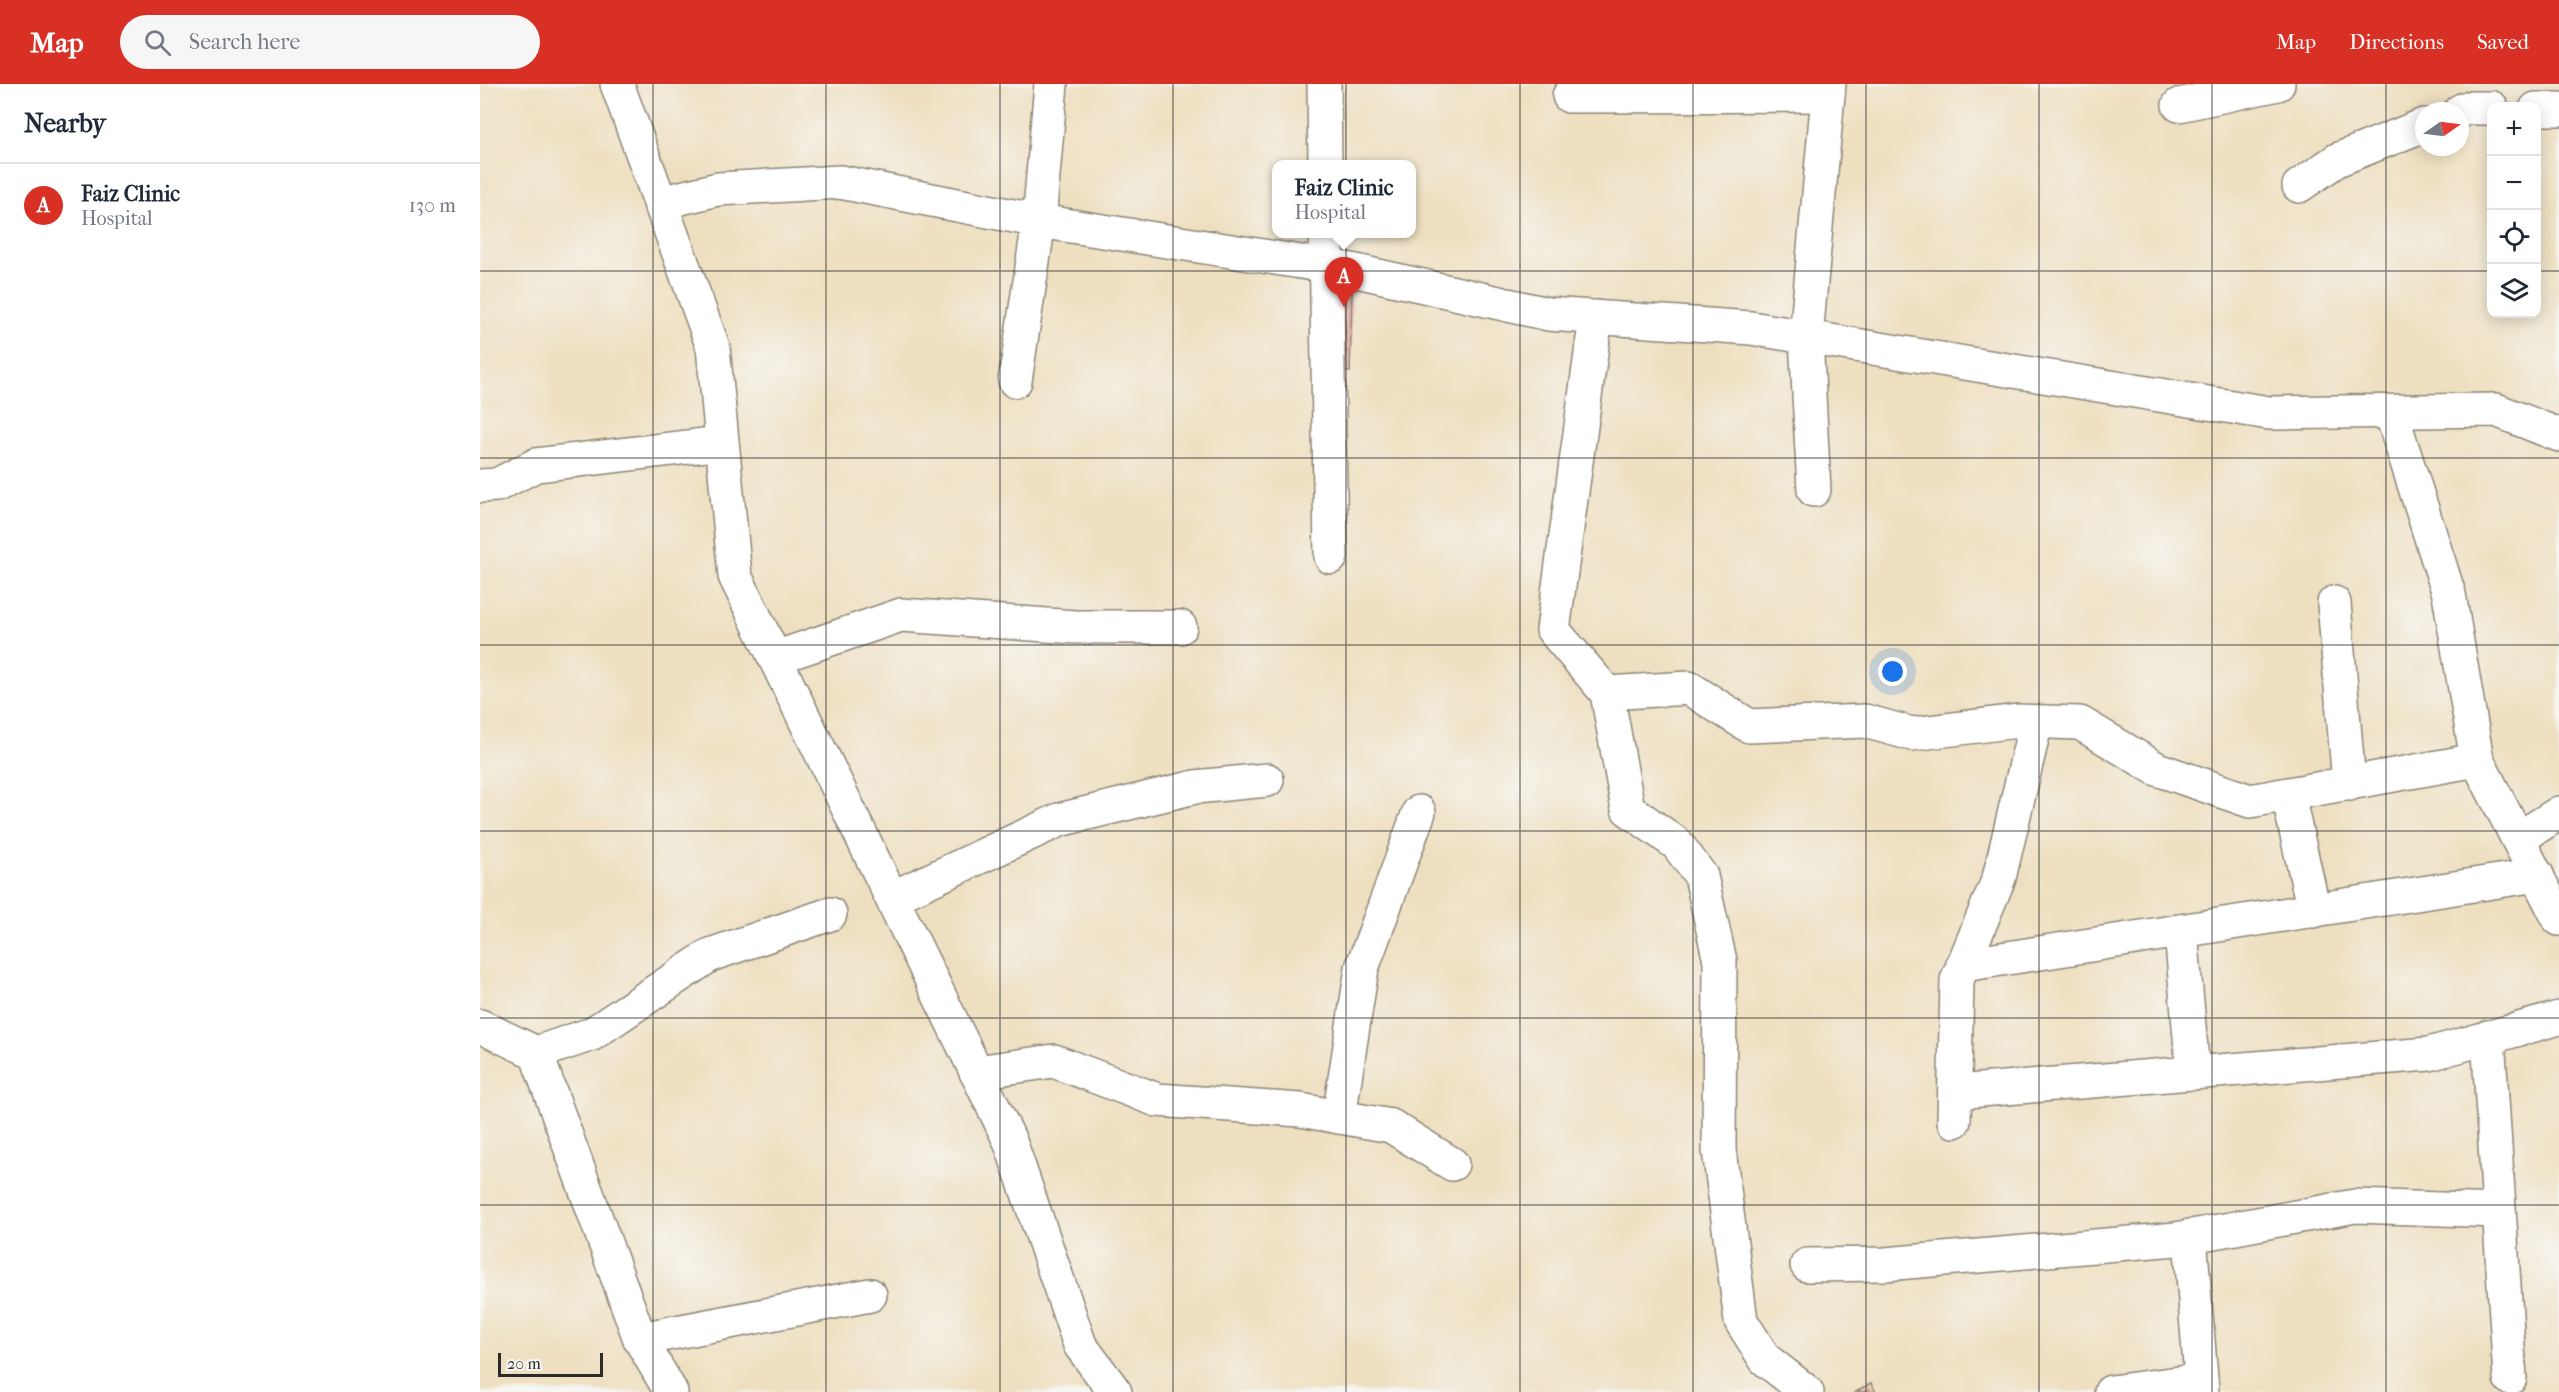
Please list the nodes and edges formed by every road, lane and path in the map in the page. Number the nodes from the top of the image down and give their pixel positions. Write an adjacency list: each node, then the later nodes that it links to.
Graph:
1 (616, 84): 15 (street)
2 (1051, 84): 16 (street)
3 (1324, 84): 13 (street)
4 (2278, 84): 7 (street)
5 (1829, 89): 6 (street); 20 (street)
6 (1569, 96)
7 (2179, 105)
8 (2469, 108): 9 (street)
9 (2487, 108)
10 (2541, 109): 11 (street)
11 (2559, 109)
12 (2415, 129): 14 (street)
13 (1325, 160)
14 (2299, 186)
15 (660, 203): 16 (street); 24 (street)
16 (1039, 221): 18 (street); 21 (street)
17 (1326, 238): 18 (street)
18 (1326, 266): 19 (street); 27 (street)
19 (1596, 318): 20 (street); 31 (street)
20 (1806, 337): 22 (street); 26 (street)
21 (1014, 381)
22 (2391, 412): 23 (street); 33 (street)
23 (2559, 435)
24 (722, 443): 25 (street); 30 (street)
25 (480, 486)
26 (1814, 490)
27 (1331, 558)
28 (2334, 603): 35 (street)
29 (1180, 627): 30 (street)
30 (775, 658): 41 (street)
31 (1607, 693): 32 (street); 64 (street)
32 (2036, 722): 36 (street); 46 (street)
33 (2477, 760): 35 (street); 39 (street)
34 (1267, 780): 41 (street)
35 (2349, 784): 36 (street)
36 (2288, 795): 42 (street)
37 (1419, 812): 53 (street)
38 (2559, 813): 39 (street)
39 (2518, 839): 40 (street)
40 (2537, 875): 42 (street); 44 (street)
41 (892, 898): 51 (street)
42 (2314, 911): 45 (street)
43 (830, 914): 50 (street)
44 (2559, 919)
45 (2181, 932): 46 (street); 52 (street)
46 (1963, 966): 52 (street)
47 (2559, 1018): 49 (street)
48 (480, 1026): 50 (street)
49 (2488, 1037): 52 (street); 55 (street)
50 (536, 1053): 59 (street)
51 (976, 1072): 53 (street); 63 (street)
52 (2193, 1073)
53 (1339, 1116): 54 (street)
54 (1452, 1164)
55 (2499, 1211): 56 (street); 60 (street)
56 (2190, 1236): 57 (street); 61 (street)
57 (1807, 1265)
58 (870, 1294): 59 (street)
59 (640, 1339): 62 (street)
60 (2510, 1378)
61 (2201, 1386): 65 (street)
62 (671, 1392)
63 (1115, 1392)
64 (1807, 1392)
65 (2111, 1392)

